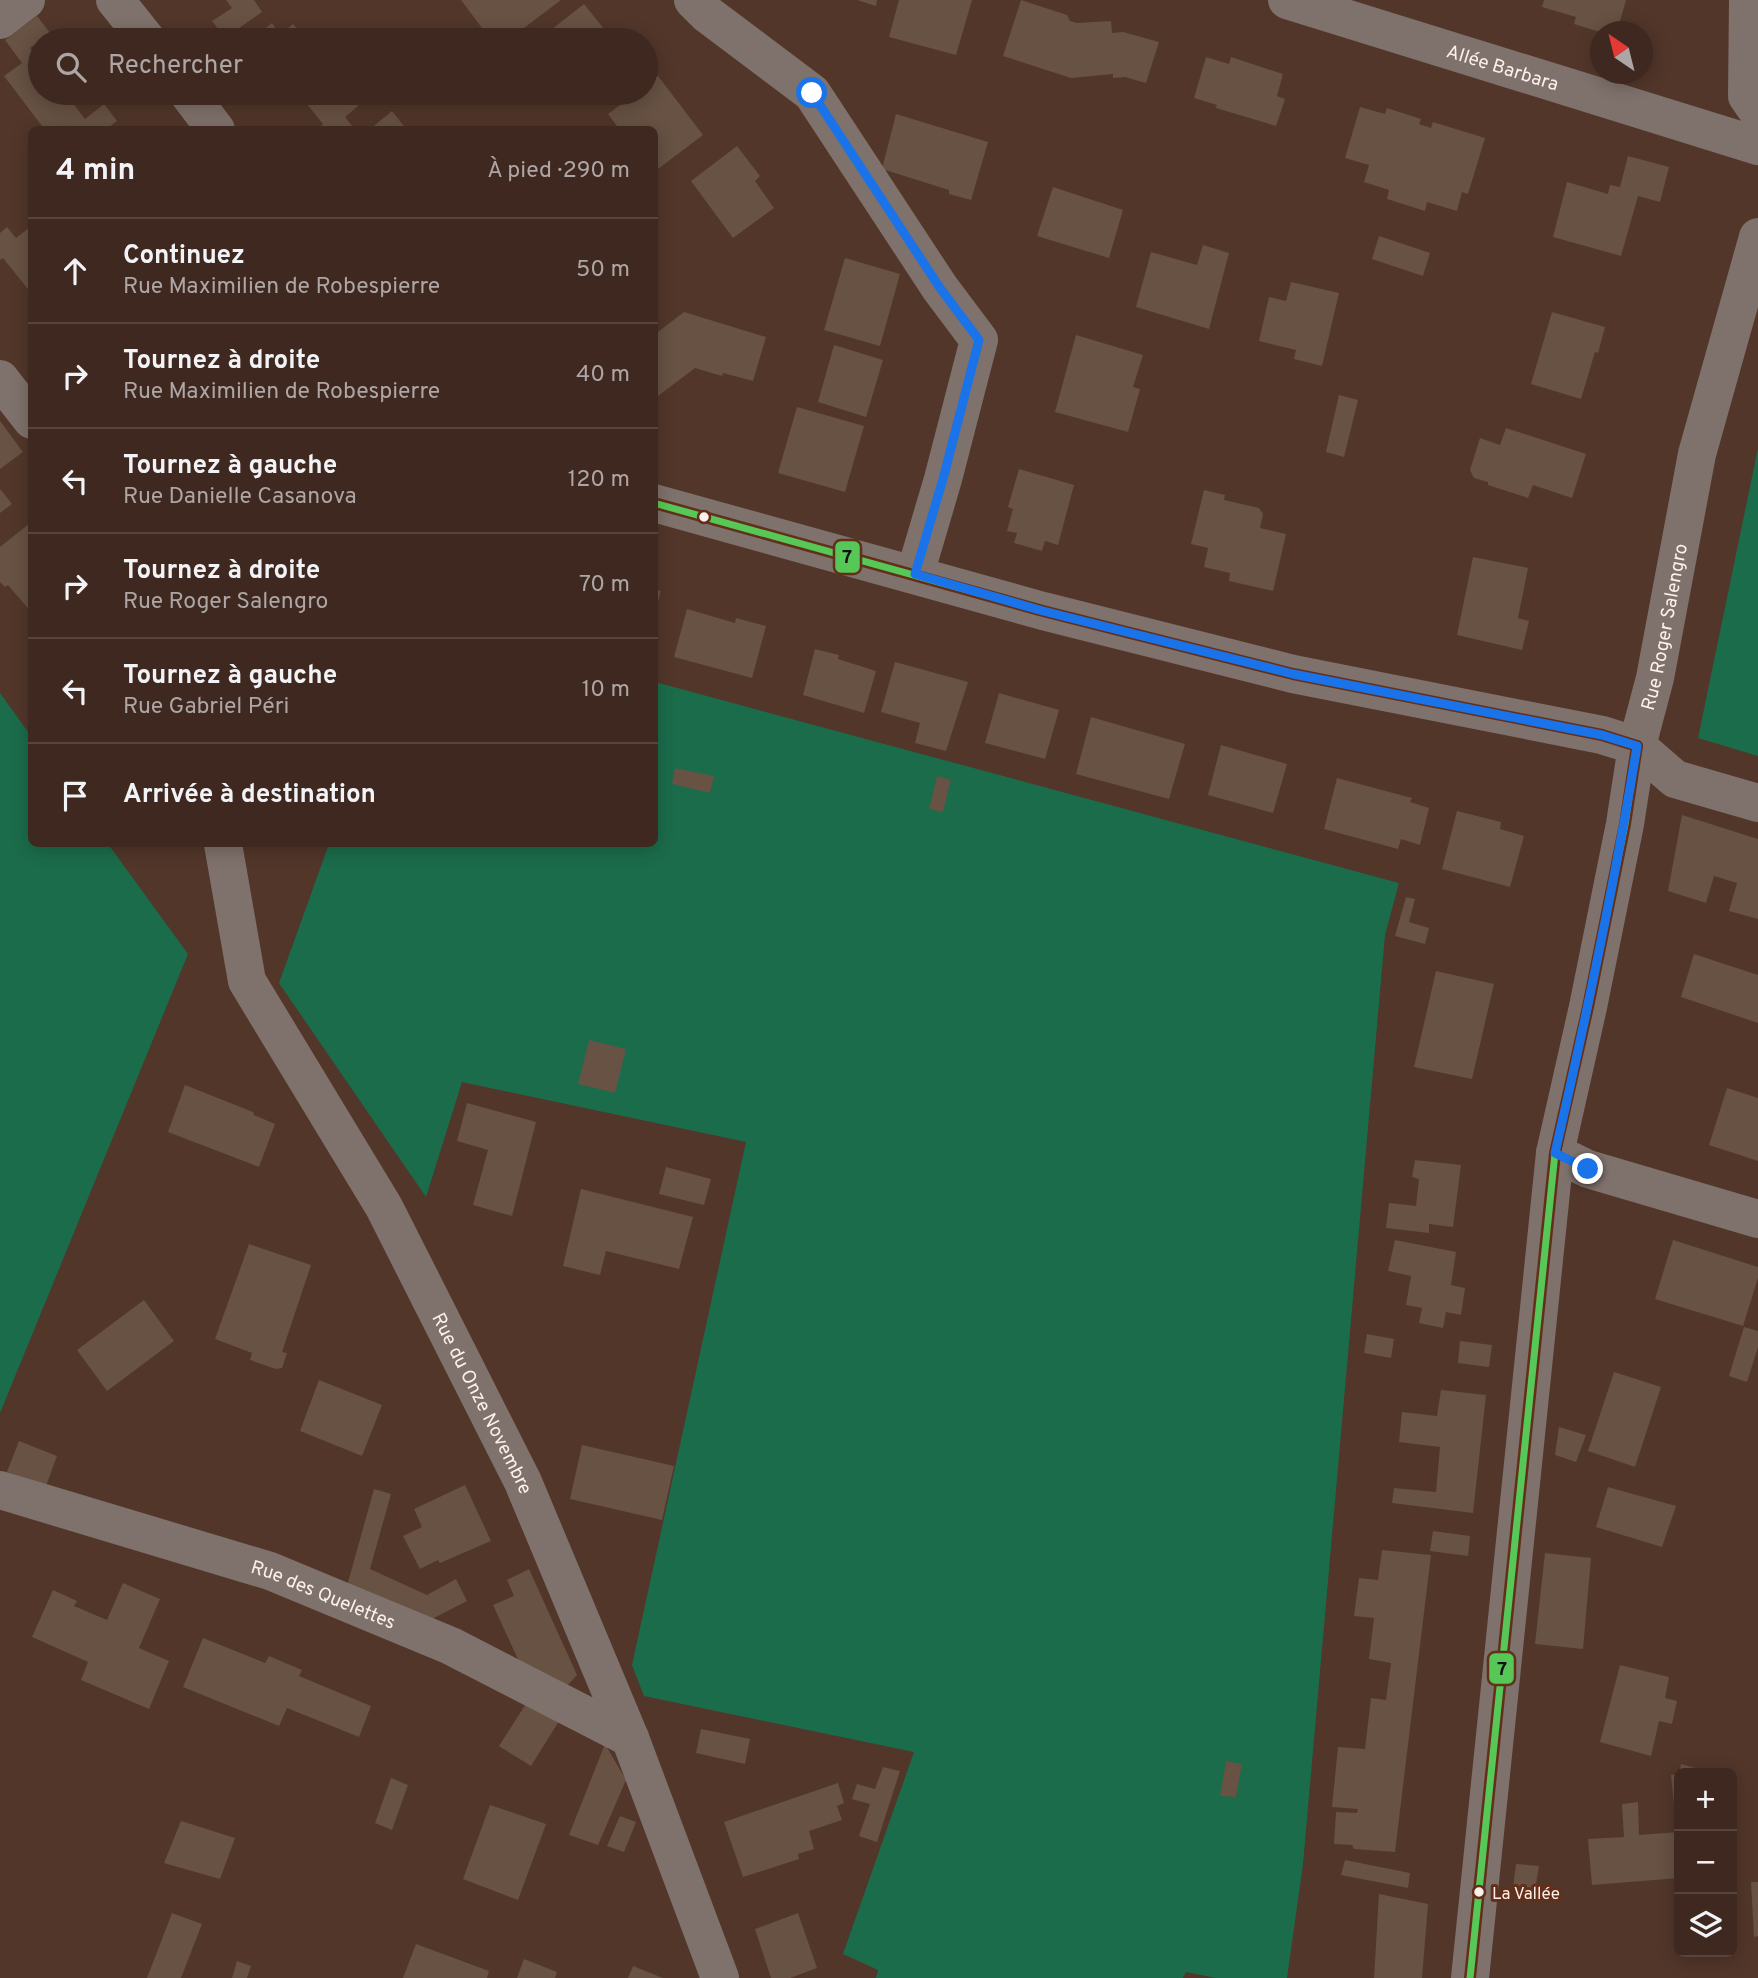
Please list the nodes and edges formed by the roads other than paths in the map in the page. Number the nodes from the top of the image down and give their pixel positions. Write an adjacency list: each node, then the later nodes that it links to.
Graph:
1 (26, 0): 6 (street)
2 (115, 0): 7 (street)
3 (693, 0): 16 (street)
4 (1287, 0): 11 (street, Allée Barbara)
5 (1748, 0): 9 (street)
6 (0, 20)
7 (137, 28)
8 (197, 105): 10 (street)
9 (1758, 113)
10 (213, 126)
11 (1758, 146)
12 (1758, 237): 17 (street, Rue Roger Salengro)
13 (0, 379): 14 (street)
14 (28, 415)
15 (658, 504): 16 (street)
16 (915, 574): 17 (street)
17 (1637, 746): 18 (street); 20 (street, Rue Roger Salengro)
18 (1758, 803)
19 (224, 847): 23 (street, Rue du Onze Novembre)
20 (1555, 1153): 21 (street); 25 (street, Rue Roger Salengro)
21 (1758, 1219)
22 (0, 1490): 23 (street, Rue des Quelettes)
23 (630, 1738): 24 (street, Rue du Onze Novembre)
24 (720, 1978)
25 (1470, 1978)

